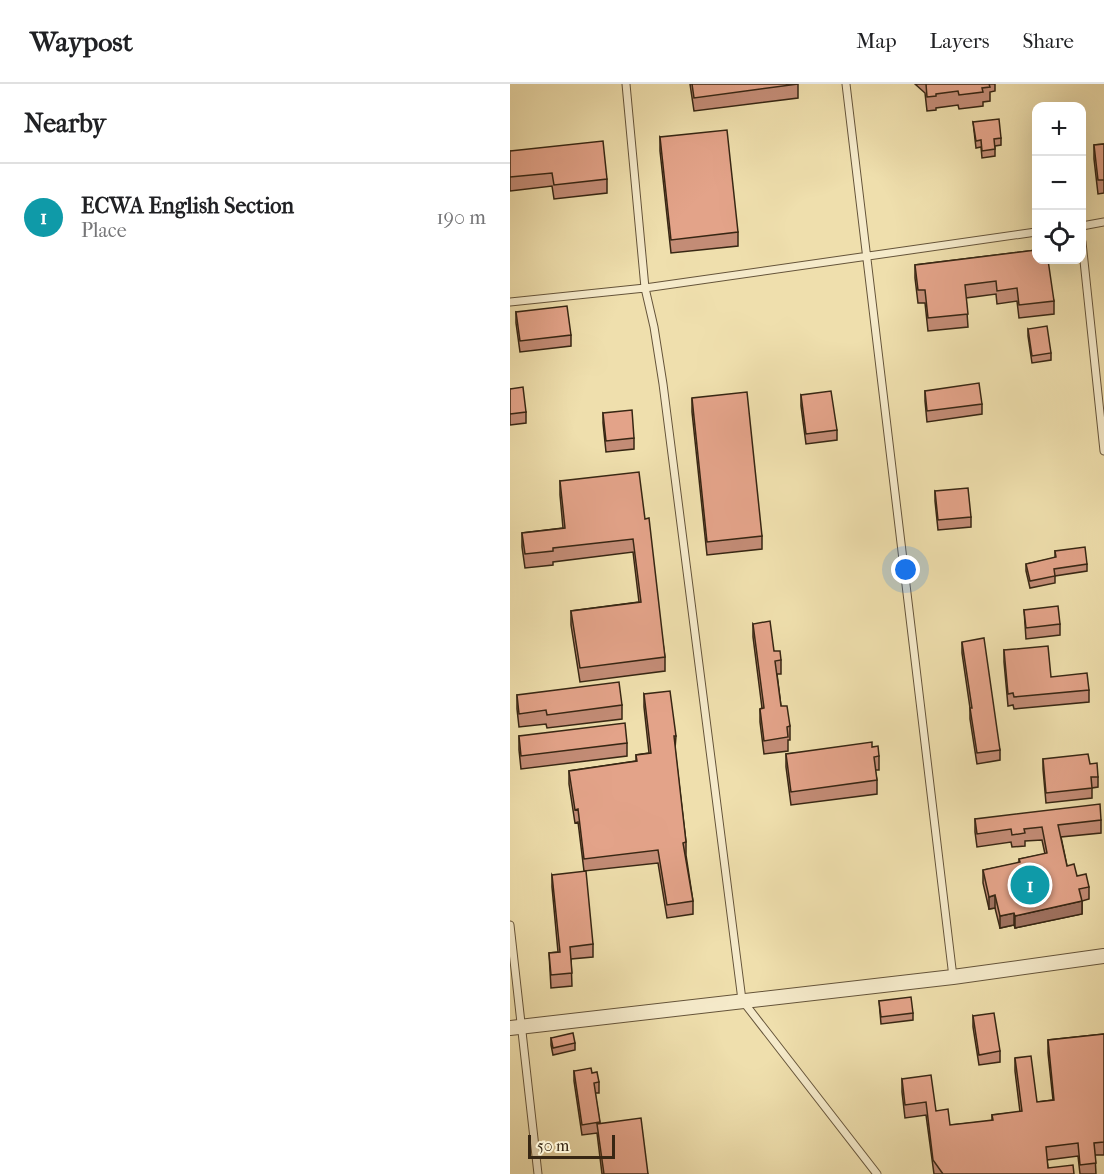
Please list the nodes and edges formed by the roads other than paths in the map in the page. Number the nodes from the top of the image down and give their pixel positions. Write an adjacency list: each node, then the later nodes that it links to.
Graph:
1 (626, 84): 8 (lane)
2 (846, 84): 6 (lane)
3 (1104, 222): 4 (lane)
4 (1086, 225)
5 (1032, 233): 6 (lane)
6 (867, 258): 8 (lane); 13 (lane)
7 (1084, 264): 10 (lane)
8 (645, 288): 9 (lane); 14 (lane)
9 (510, 302)
10 (1104, 451)
11 (510, 925): 15 (lane)
12 (1104, 956): 13 (street)
13 (953, 977): 14 (street)
14 (742, 1000): 15 (street); 17 (lane)
15 (516, 1027): 16 (lane)
16 (538, 1174)
17 (877, 1174)

